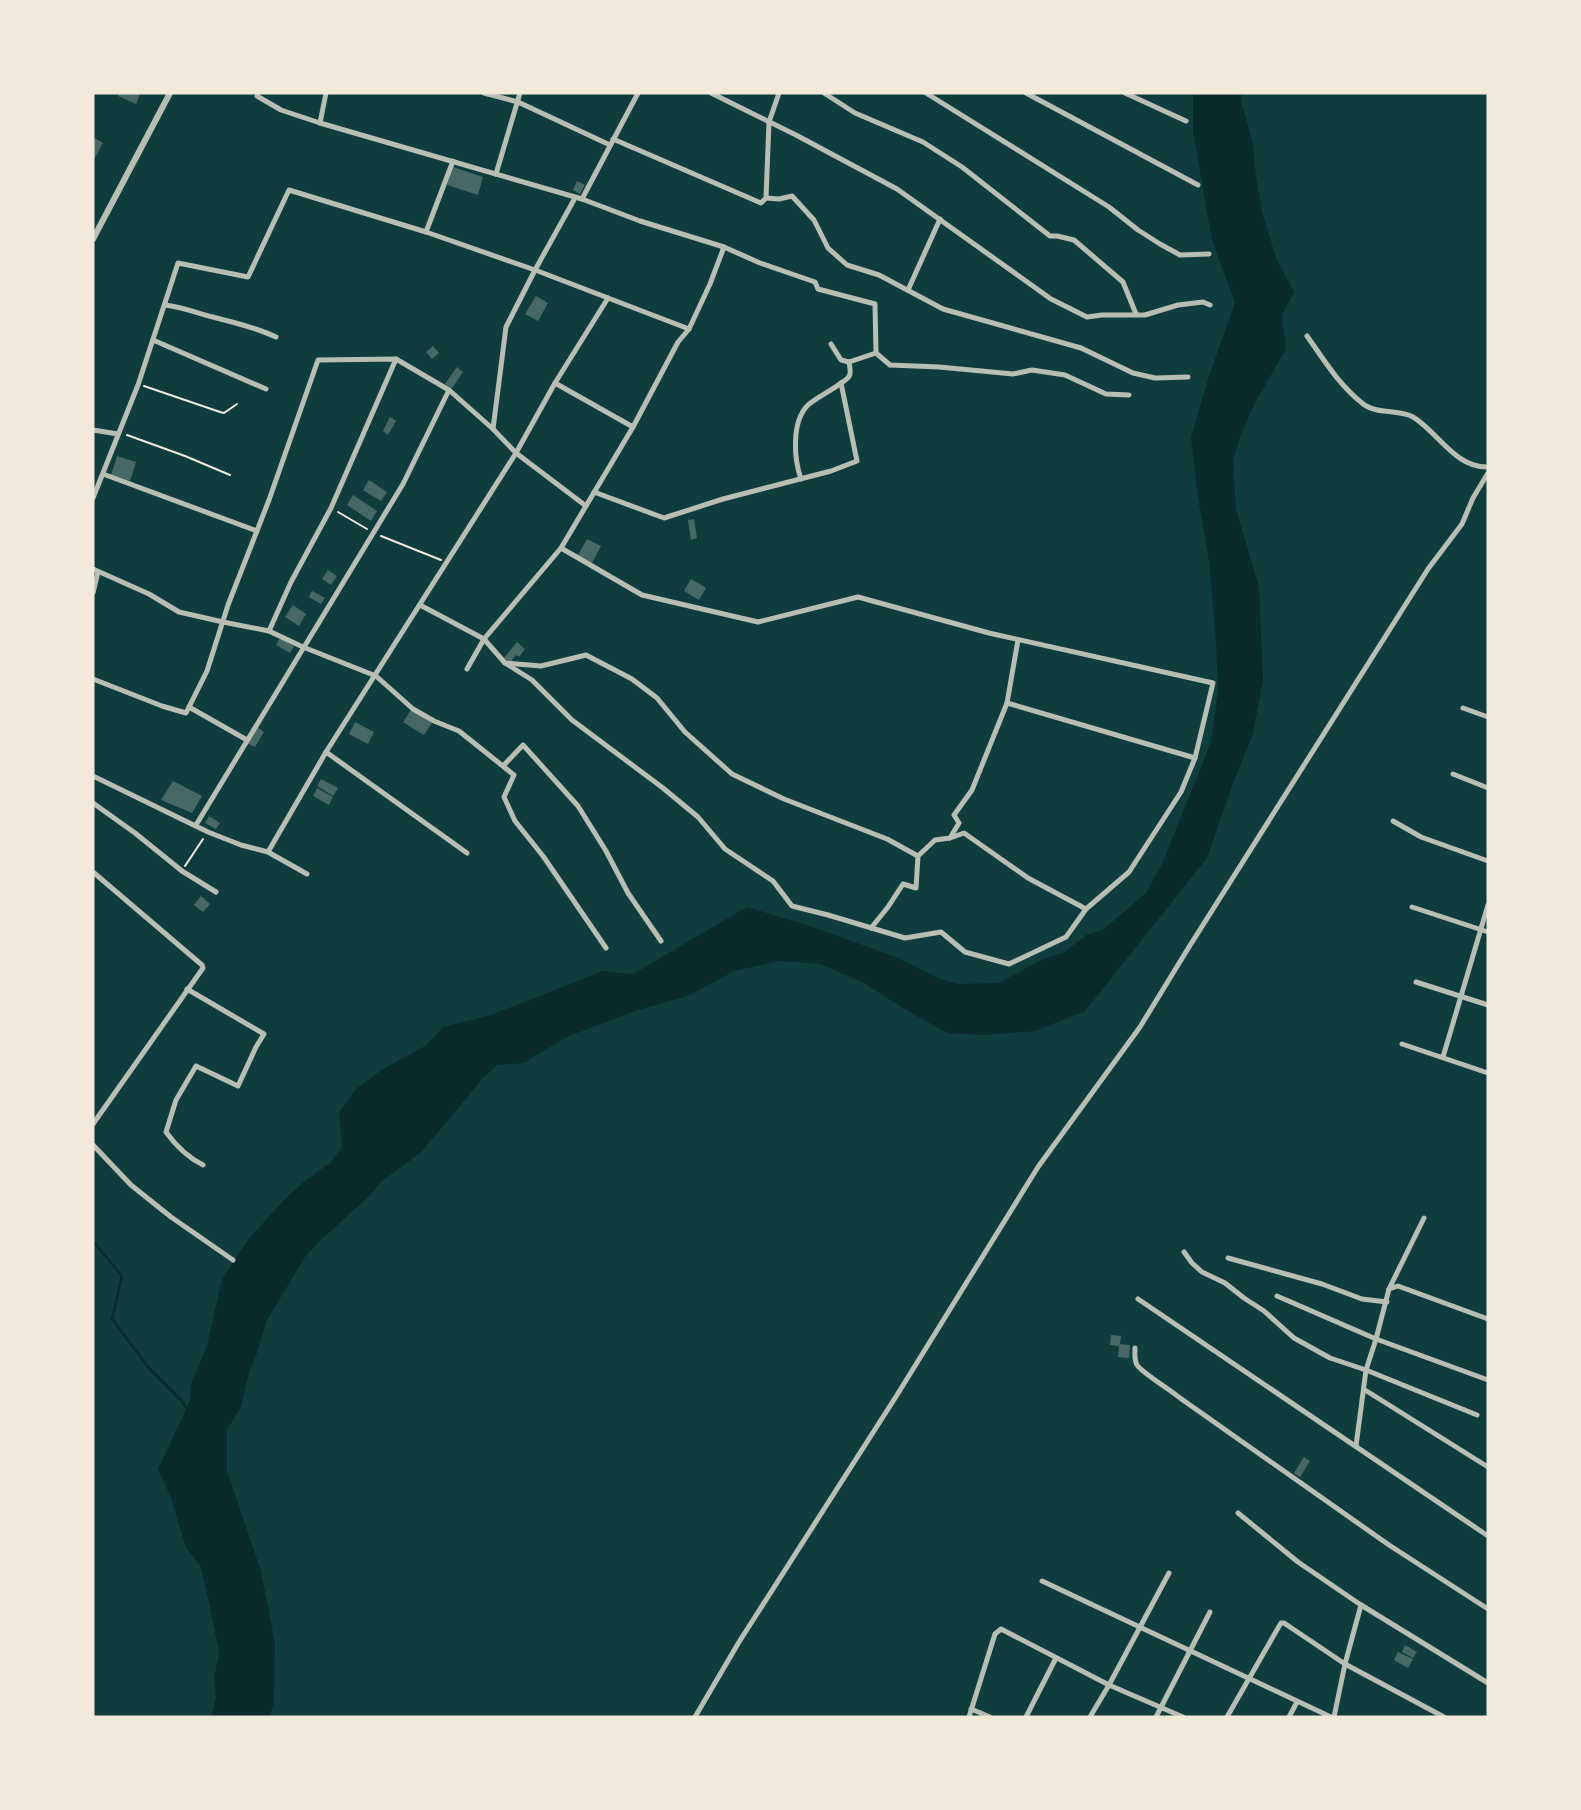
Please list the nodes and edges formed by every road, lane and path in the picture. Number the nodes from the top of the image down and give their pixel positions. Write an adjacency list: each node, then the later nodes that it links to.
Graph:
1 (170, 93): 25 (street)
2 (326, 93): 16 (street)
3 (484, 93): 13 (street)
4 (520, 93): 13 (street)
5 (638, 93): 17 (street)
6 (710, 93): 15 (street)
7 (779, 93): 15 (street)
8 (824, 93): 33 (street)
9 (926, 93): 27 (street)
10 (1026, 93): 20 (street)
11 (1125, 93): 14 (street)
12 (257, 96): 16 (street)
13 (518, 102): 17 (street); 19 (street)
14 (1186, 121)
15 (769, 122): 22 (street); 23 (street)
16 (320, 123): 18 (street)
17 (611, 142): 21 (street); 22 (street)
18 (453, 161): 19 (street); 24 (street)
19 (496, 174): 21 (street)
20 (1198, 185)
21 (578, 198): 26 (street); 28 (street)
22 (766, 198): 29 (street)
23 (940, 219): 29 (street); 33 (street)
24 (426, 232): 28 (street); 31 (street)
25 (93, 239)
26 (724, 247): 34 (street); 39 (street)
27 (1209, 254)
28 (535, 270): 30 (street); 51 (street)
29 (908, 290): 42 (street)
30 (608, 298): 34 (street); 43 (street)
31 (165, 305): 35 (street); 37 (street)
32 (1210, 305): 33 (street)
33 (1136, 314)
34 (689, 329): 50 (street)
35 (276, 337)
36 (1307, 337): 55 (street)
37 (153, 340): 45 (street); 46 (street)
38 (831, 344): 41 (street)
39 (876, 353): 41 (street); 48 (street)
40 (396, 359): 47 (street); 63 (street); 64 (street)
41 (849, 362): 44 (street)
42 (1188, 377)
43 (555, 383): 50 (street); 54 (street)
44 (841, 383): 59 (street); 59 (street)
45 (138, 384): 49 (path); 53 (street)
46 (266, 389)
47 (449, 390): 51 (street); 65 (street)
48 (1129, 395)
49 (237, 404)
50 (633, 427): 60 (street)
51 (493, 429): 54 (street)
52 (93, 430): 53 (street)
53 (118, 433): 57 (street); 58 (path)
54 (516, 453): 62 (street); 67 (street)
55 (1488, 467)
56 (1488, 473): 155 (street)
57 (103, 474): 61 (street); 64 (street)
58 (230, 475)
59 (802, 480): 60 (street)
60 (594, 492): 62 (street)
61 (93, 498)
62 (586, 506): 66 (street)
63 (331, 509): 65 (path); 72 (street)
64 (257, 531): 71 (street)
65 (373, 532): 67 (path); 75 (street)
66 (561, 548): 73 (street); 74 (street)
67 (446, 563): 70 (street)
68 (96, 570): 69 (street); 71 (street)
69 (93, 593)
70 (420, 605): 73 (street); 78 (street)
71 (223, 622): 72 (street); 81 (street)
72 (269, 631): 75 (street)
73 (484, 639): 76 (street); 77 (street)
74 (1018, 640): 80 (street); 86 (street)
75 (303, 647): 78 (street); 84 (street)
76 (505, 663): 98 (street); 107 (street)
77 (467, 669)
78 (376, 676): 85 (street); 87 (street)
79 (93, 679): 81 (street)
80 (1007, 703): 86 (street); 95 (street)
81 (189, 708): 84 (street)
82 (1463, 708): 83 (street)
83 (1488, 717)
84 (247, 740): 93 (street)
85 (326, 752): 96 (street); 97 (street)
86 (1195, 758): 106 (street)
87 (503, 766): 109 (street); 110 (street)
88 (1453, 774): 90 (street)
89 (93, 776): 93 (street)
90 (1488, 788)
91 (93, 803): 100 (street)
92 (1393, 821): 99 (street)
93 (196, 825): 94 (street)
94 (208, 832): 96 (street); 100 (path)
95 (950, 838): 98 (street); 106 (street)
96 (268, 852): 102 (street)
97 (467, 853)
98 (918, 856): 107 (street)
99 (1488, 861)
100 (182, 871): 103 (street)
101 (93, 872): 112 (street)
102 (307, 874)
103 (216, 891)
104 (1488, 905): 108 (street)
105 (1412, 907): 108 (street)
106 (1086, 909): 107 (street)
107 (871, 928)
108 (1485, 931): 113 (street)
109 (661, 941)
110 (606, 948)
111 (1416, 982): 113 (street)
112 (187, 989): 118 (street); 120 (street)
113 (1462, 996): 114 (street); 116 (street)
114 (1488, 1005)
115 (1402, 1044): 116 (street)
116 (1443, 1057): 117 (street)
117 (1488, 1073)
118 (93, 1124)
119 (93, 1145): 124 (street)
120 (204, 1165)
121 (1424, 1218): 125 (street)
122 (1184, 1252): 132 (street)
123 (1228, 1258): 128 (street)
124 (233, 1260)
125 (1389, 1289): 128 (street); 129 (street)
126 (1276, 1296): 130 (street)
127 (1138, 1299): 136 (street)
128 (1387, 1302): 130 (street)
129 (1488, 1319)
130 (1376, 1339): 132 (street); 133 (street)
131 (1135, 1348): 143 (street)
132 (1366, 1370): 134 (street); 135 (street)
133 (1488, 1380)
134 (1364, 1390): 136 (street); 137 (street)
135 (1477, 1415)
136 (1356, 1446): 139 (street)
137 (1488, 1467)
138 (1238, 1513): 142 (street)
139 (1488, 1536)
140 (1169, 1573): 145 (street)
141 (1042, 1581): 145 (street)
142 (1361, 1605): 148 (street); 150 (street)
143 (1488, 1609)
144 (1210, 1612): 146 (street)
145 (1139, 1627): 146 (street); 151 (street)
146 (1189, 1650): 149 (street); 153 (street)
147 (1056, 1658): 151 (street); 154 (street); 158 (street)
148 (1345, 1664): 149 (street); 164 (street); 165 (street)
149 (1250, 1678): 152 (street); 162 (street)
150 (1488, 1683)
151 (1109, 1685): 153 (street); 159 (street)
152 (1297, 1702): 163 (street); 164 (street)
153 (1161, 1707): 160 (street); 161 (street)
154 (971, 1709): 156 (street); 157 (street)
155 (695, 1717)
156 (969, 1717)
157 (990, 1717)
158 (1026, 1717)
159 (1090, 1717)
160 (1156, 1717)
161 (1183, 1717)
162 (1227, 1717)
163 (1289, 1717)
164 (1333, 1717)
165 (1444, 1717)

